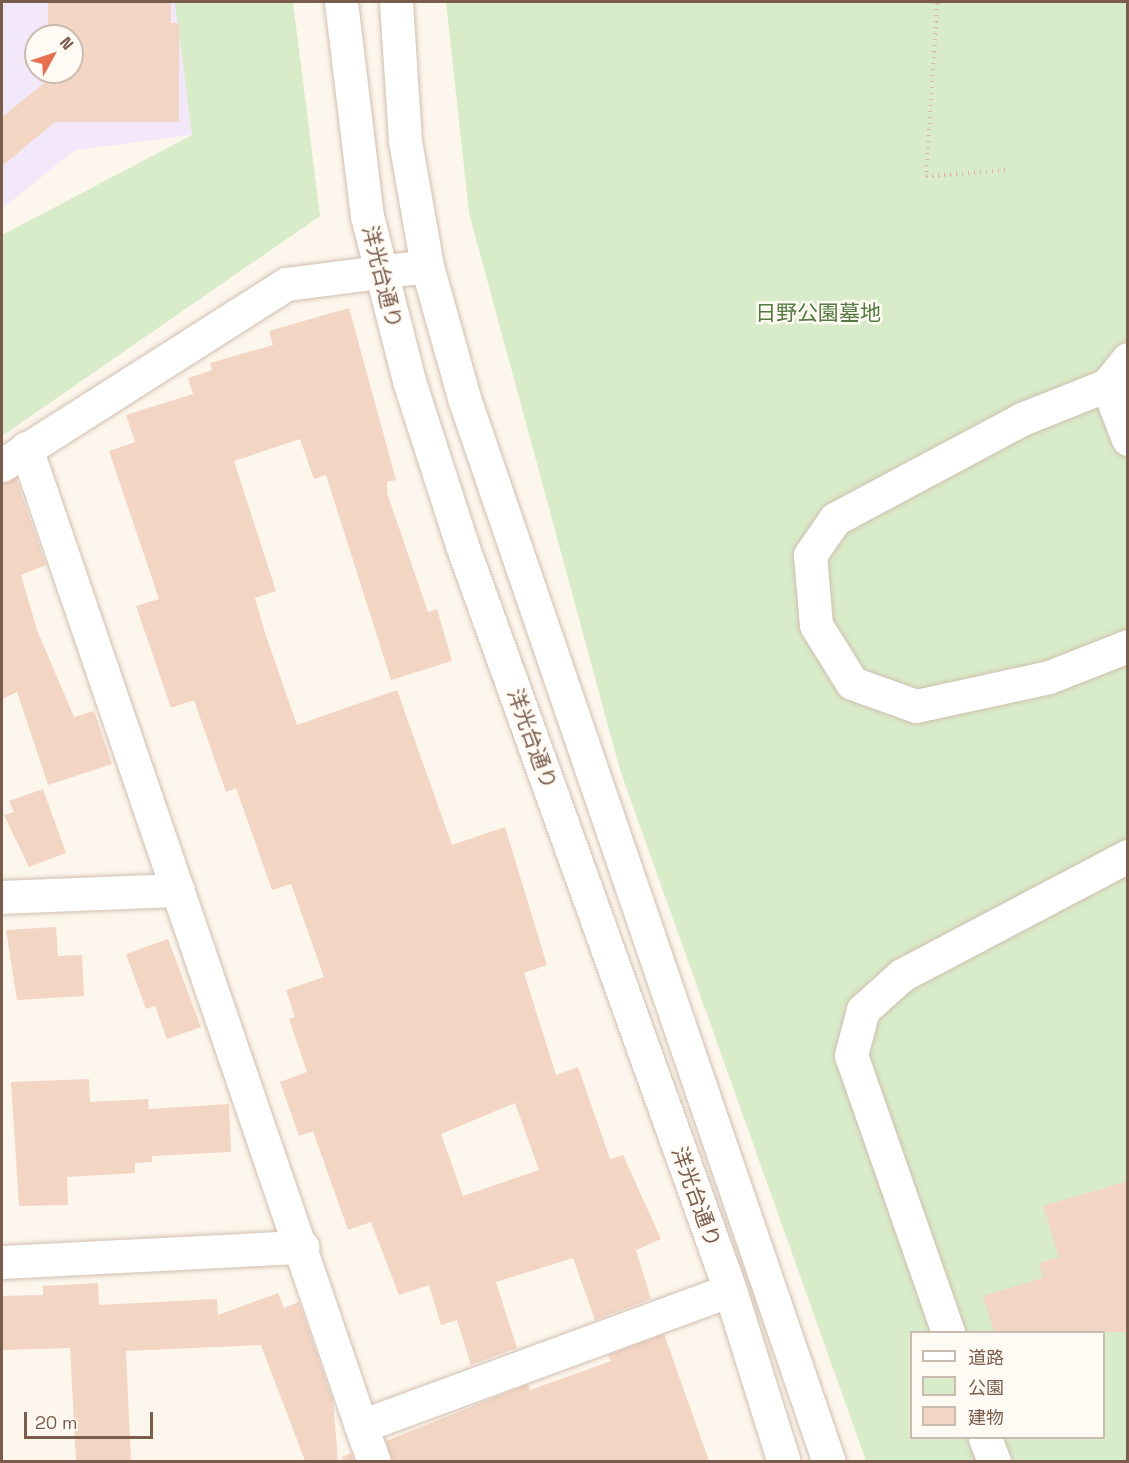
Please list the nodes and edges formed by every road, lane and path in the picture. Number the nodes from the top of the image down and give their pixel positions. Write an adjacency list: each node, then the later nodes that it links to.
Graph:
1 (340, 2): 6 (street, 洋光台通り)
2 (396, 2): 5 (street, 洋光台通り)
3 (941, 2): 4 (path)
4 (1007, 170)
5 (427, 266): 6 (street); 23 (street, 洋光台通り)
6 (378, 270): 10 (street); 17 (street, 洋光台通り)
7 (1128, 359): 8 (street)
8 (1107, 385): 9 (street); 11 (street)
9 (1128, 439)
10 (14, 456): 13 (street)
11 (1128, 646)
12 (1128, 856): 18 (street)
13 (178, 890): 14 (street); 15 (street)
14 (2, 897)
15 (303, 1247): 16 (street); 19 (street)
16 (2, 1262)
17 (730, 1290): 19 (street); 22 (street, 洋光台通り)
18 (948, 1331)
19 (361, 1426): 21 (street)
20 (986, 1439): 24 (street)
21 (374, 1461)
22 (784, 1461)
23 (828, 1461)
24 (994, 1461)

